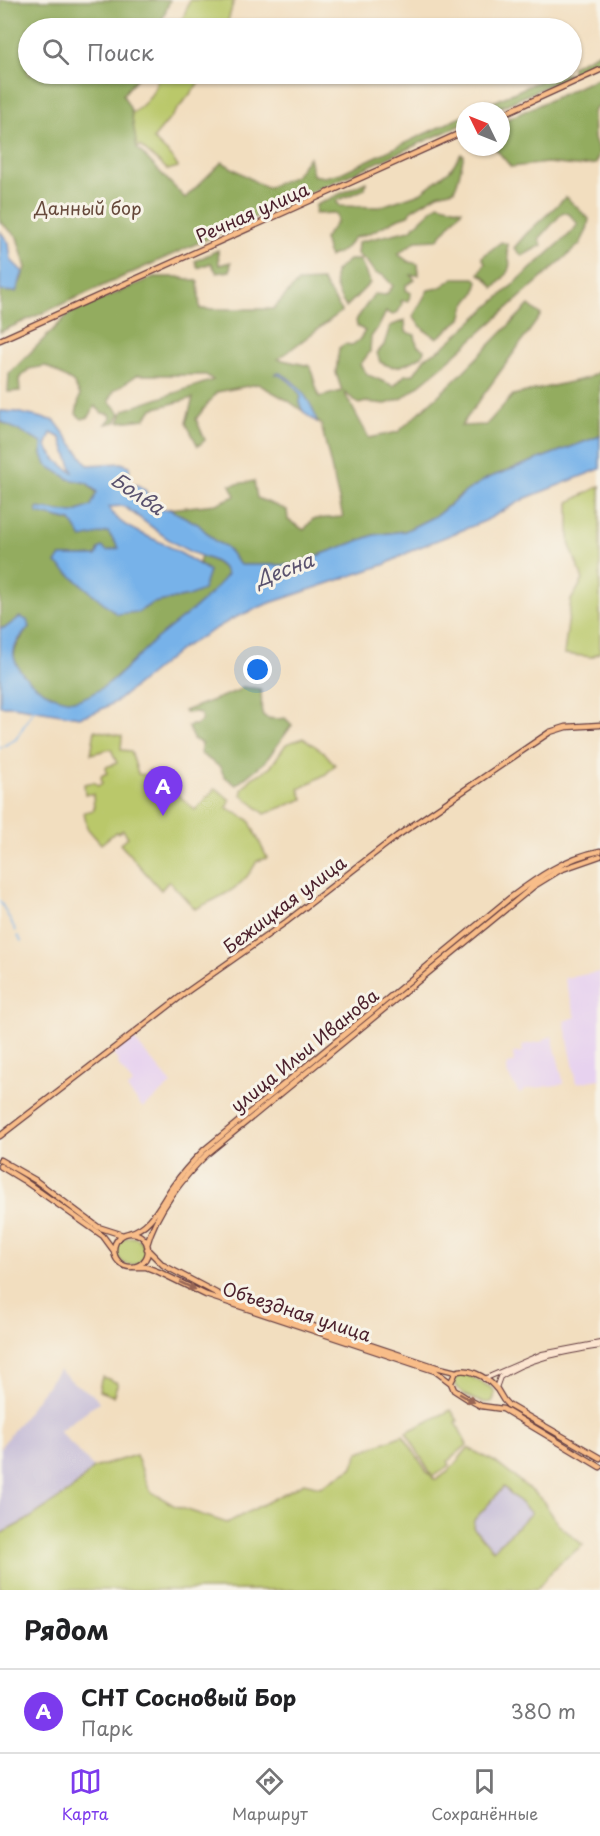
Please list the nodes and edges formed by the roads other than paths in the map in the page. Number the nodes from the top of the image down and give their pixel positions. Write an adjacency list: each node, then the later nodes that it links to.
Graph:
1 (600, 70): 2 (main road)
2 (582, 78)
3 (569, 84): 4 (main road)
4 (510, 111)
5 (456, 135): 6 (main road, Речная улица)
6 (0, 340)
7 (600, 725): 11 (main road, Бежицкая улица)
8 (600, 850): 10 (main road)
9 (600, 856): 10 (main road)
10 (512, 900): 14 (main road, улица Ильи Иванова); 15 (main road, улица Ильи Иванова)
11 (0, 1136)
12 (0, 1160): 14 (main road)
13 (0, 1166): 16 (main road)
14 (126, 1234): 15 (main road); 16 (main road)
15 (147, 1247): 17 (main road); 19 (main road, Объездная улица)
16 (114, 1251): 17 (main road)
17 (134, 1267): 21 (main road, Объездная улица, one-way to 21)
18 (600, 1344): 20 (main road); 22 (main road)
19 (456, 1372): 20 (main road, Объездная улица); 21 (main road)
20 (484, 1379): 22 (main road)
21 (451, 1383): 24 (main road, Объездная улица, one-way to 24)
22 (496, 1388): 23 (main road)
23 (499, 1395): 24 (main road); 25 (main road)
24 (489, 1407): 26 (main road, Объездная улица)
25 (600, 1458)
26 (600, 1467)

